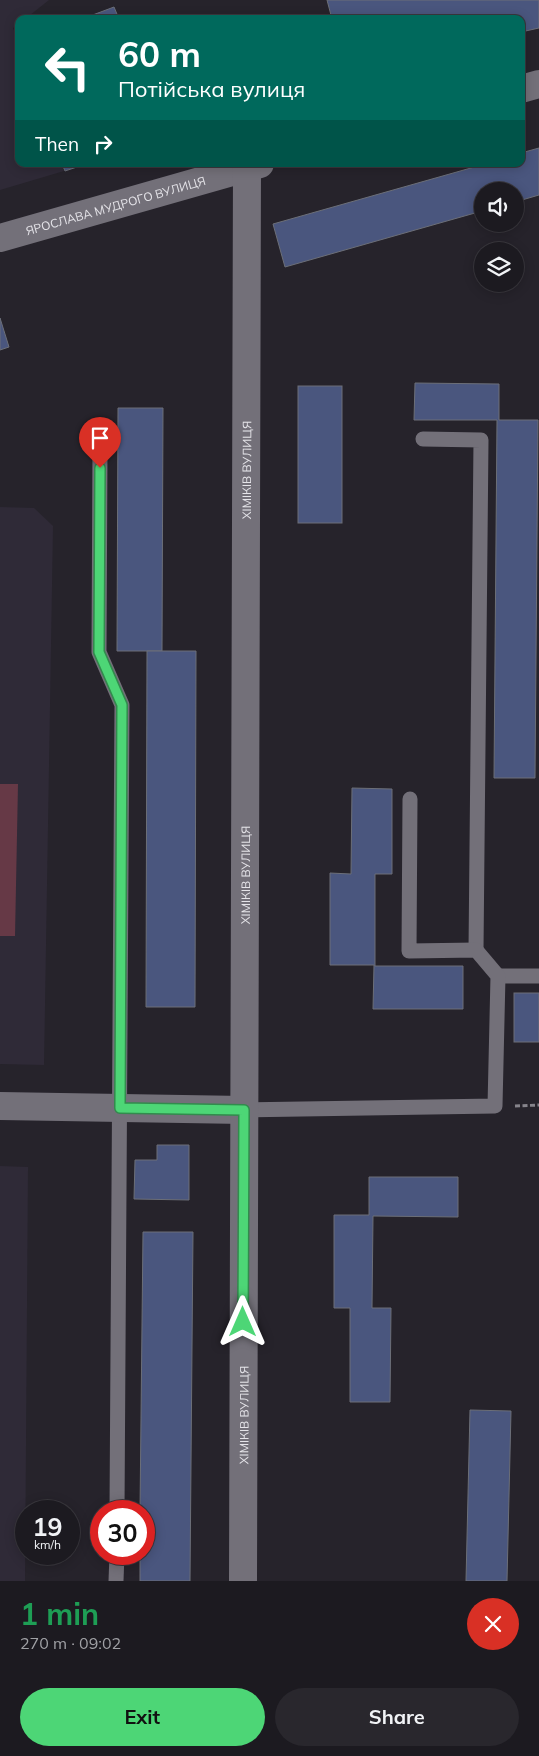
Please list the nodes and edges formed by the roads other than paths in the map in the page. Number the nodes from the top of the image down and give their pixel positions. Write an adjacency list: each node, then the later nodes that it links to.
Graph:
1 (539, 84): 2 (street)
2 (525, 88)
3 (250, 167): 5 (street, ЯРОСЛАВА МУДРОГО ВУЛИЦЯ)
4 (254, 167): 14 (street, ХІМІКІВ ВУЛИЦЯ)
5 (0, 238)
6 (423, 439): 9 (lane)
7 (100, 450): 13 (lane)
8 (410, 799): 9 (lane)
9 (476, 950): 10 (lane)
10 (498, 976): 11 (lane); 14 (lane)
11 (539, 976)
12 (0, 1106): 13 (street)
13 (120, 1108): 14 (street); 15 (lane)
14 (244, 1110): 18 (street, ХІМІКІВ ВУЛИЦЯ)
15 (117, 1500)
16 (117, 1565): 17 (lane)
17 (116, 1581)
18 (243, 1581)

